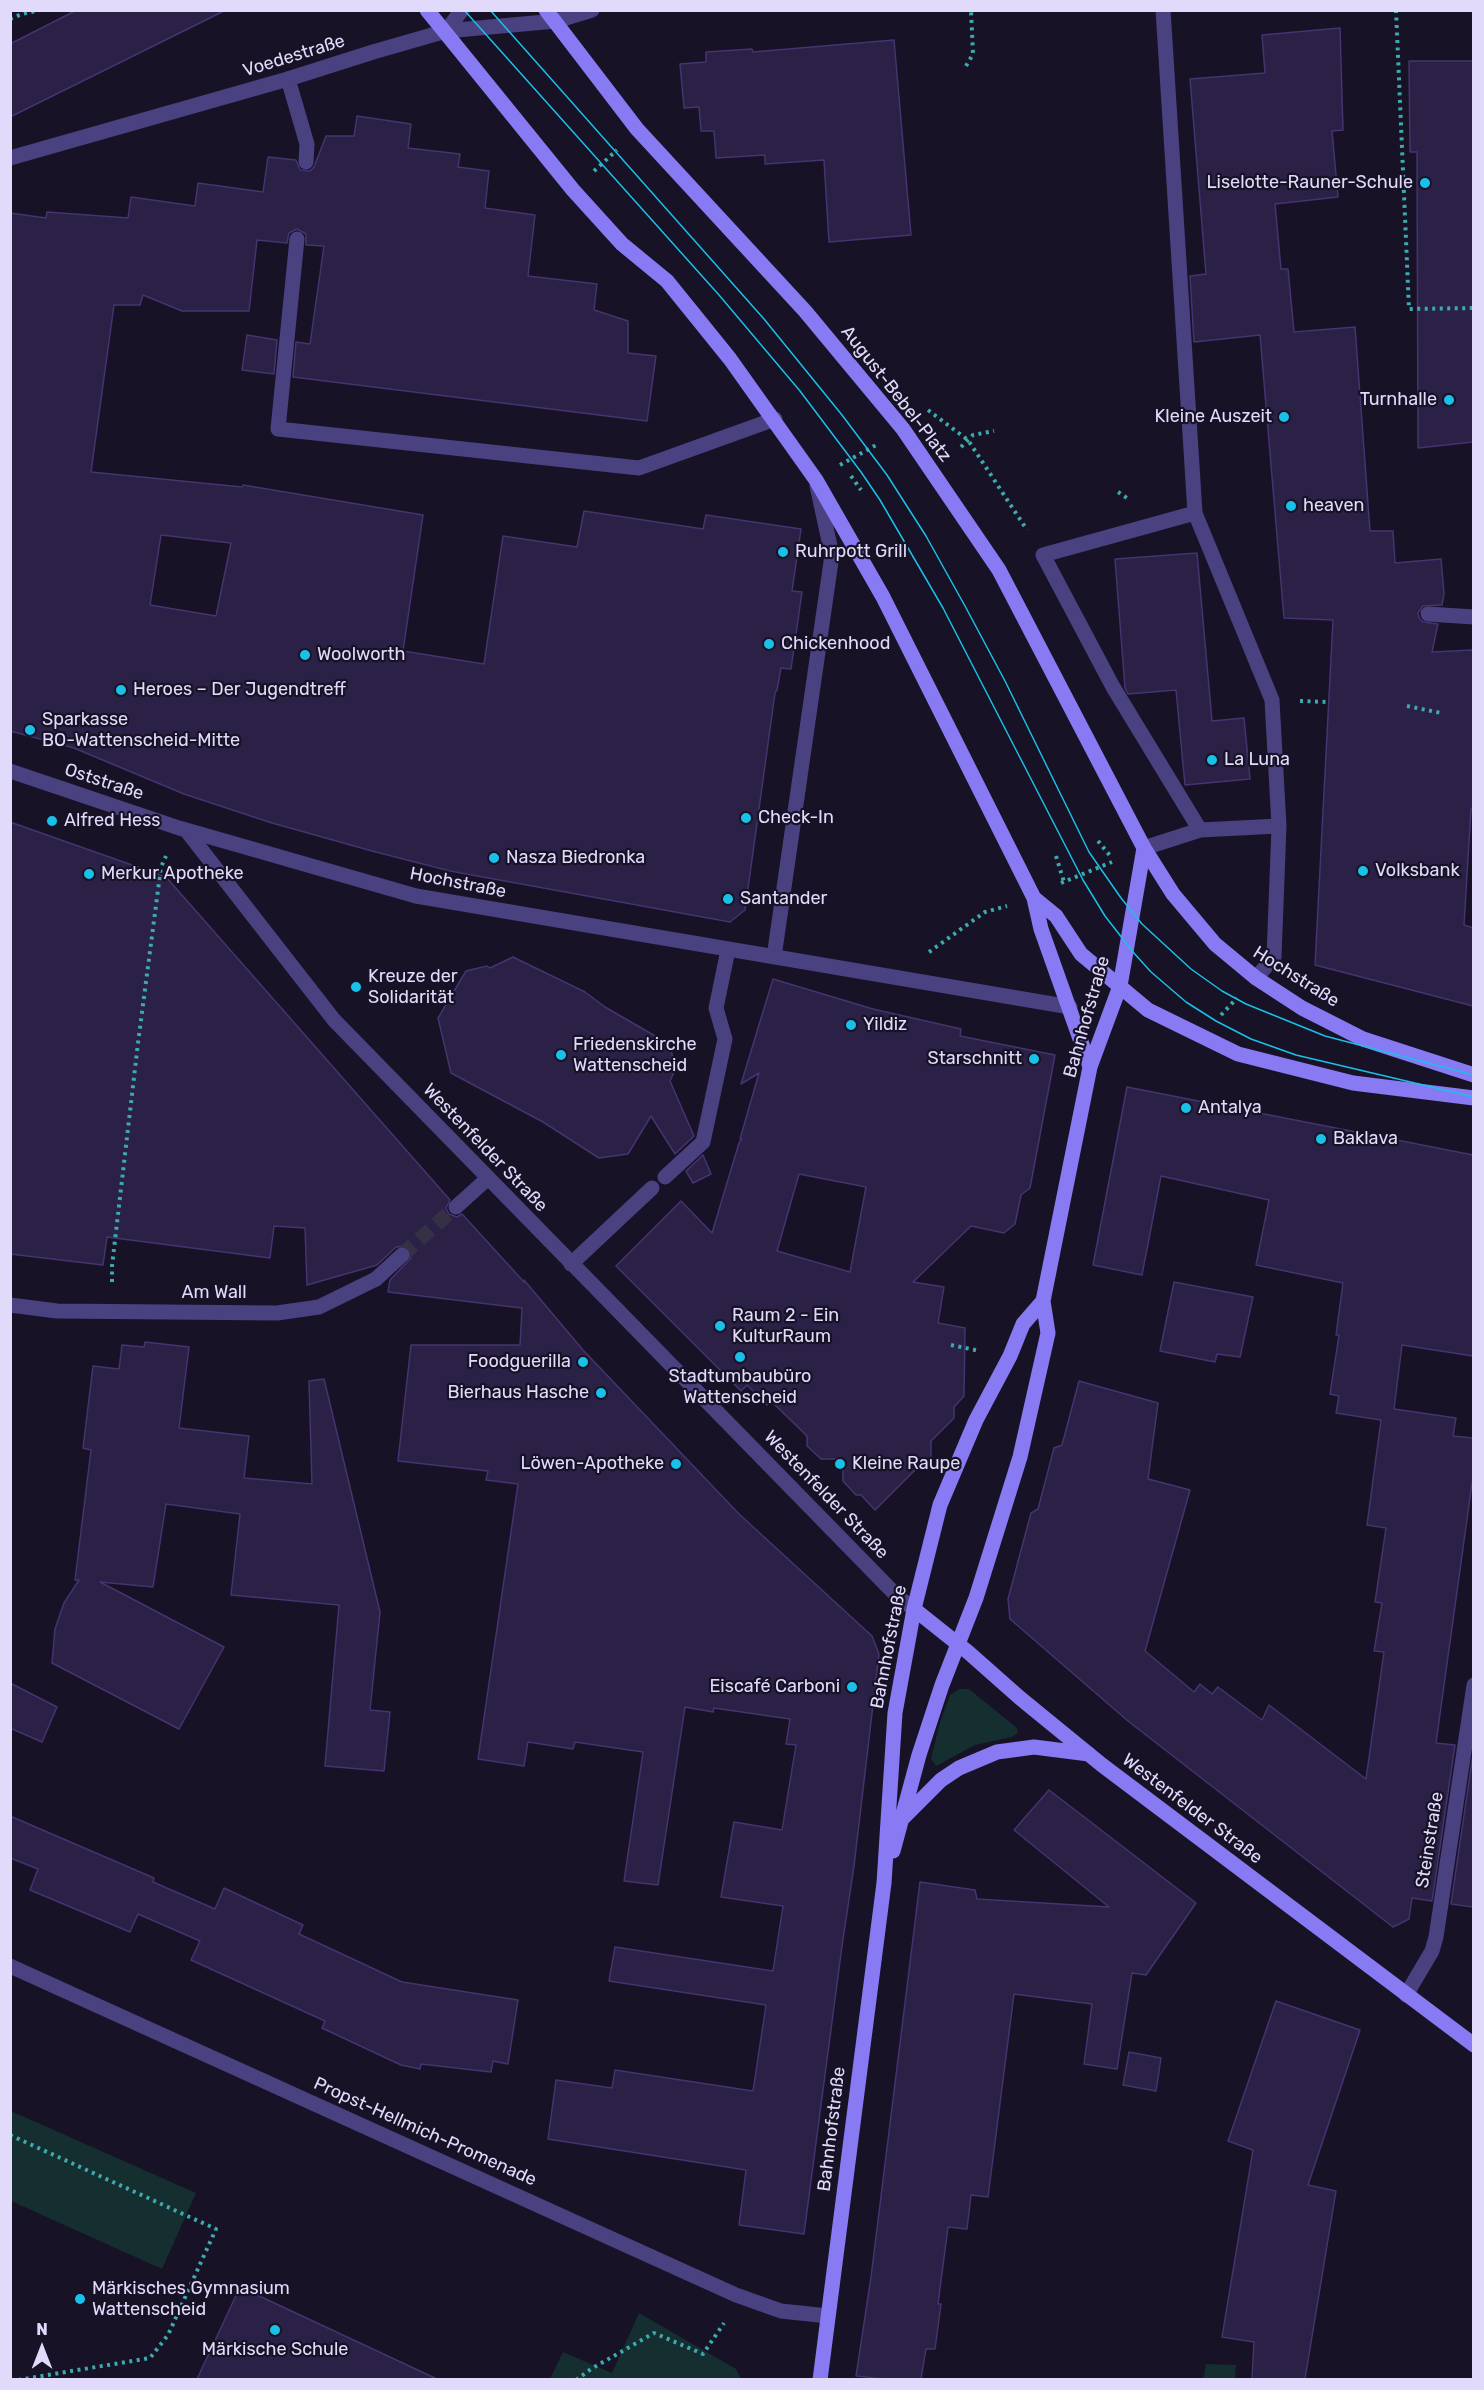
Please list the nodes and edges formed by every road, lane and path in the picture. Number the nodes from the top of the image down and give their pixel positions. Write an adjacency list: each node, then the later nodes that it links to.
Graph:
1 (40, 10): 8 (path)
2 (427, 10): 11 (street)
3 (462, 10): 11 (street)
4 (592, 10): 9 (street, Voedestraße)
5 (971, 10): 12 (path)
6 (1163, 10): 24 (street)
7 (1396, 10): 19 (path)
8 (22, 12): 10 (path)
9 (551, 16): 11 (street, Voedestraße); 14 (street, August-Bebel-Platz)
10 (10, 19)
11 (446, 31): 13 (street, Voedestraße); 17 (street)
12 (966, 66)
13 (288, 79): 15 (street, Voedestraße); 16 (street)
14 (637, 129): 17 (path); 34 (street, August-Bebel-Platz)
15 (10, 158)
16 (306, 162)
17 (573, 190): 20 (street)
18 (297, 239): 20 (street)
19 (1473, 308)
20 (775, 419): 23 (street)
21 (994, 431): 22 (path)
22 (961, 447)
23 (816, 480): 37 (street); 39 (street)
24 (1195, 513): 30 (street); 32 (street)
25 (1428, 614): 26 (street)
26 (1473, 617)
27 (1407, 706): 28 (path)
28 (1441, 713)
29 (10, 771): 31 (street, Oststraße)
30 (1279, 826): 32 (street); 41 (street)
31 (182, 829): 38 (street, Hochstraße); 49 (street, Westenfelder Straße); 56 (path)
32 (1200, 830): 34 (street)
33 (1098, 841): 36 (path)
34 (1144, 848): 41 (street, Hochstraße); 42 (street, Bahnhofstraße)
35 (1056, 856): 36 (path)
36 (1064, 882): 37 (path)
37 (1034, 898): 40 (path); 42 (street); 43 (street)
38 (728, 950): 39 (street, Hochstraße); 48 (street)
39 (774, 957): 40 (street, Hochstraße)
40 (894, 977): 43 (street, Hochstraße)
41 (1256, 978): 44 (path); 46 (street, Hochstraße)
42 (1120, 986): 44 (street); 45 (street, Bahnhofstraße)
43 (1070, 1007): 45 (street)
44 (1201, 1036): 47 (street)
45 (1090, 1067): 54 (street, Bahnhofstraße)
46 (1473, 1076)
47 (1473, 1098)
48 (665, 1177)
49 (487, 1179): 51 (street); 53 (street, Westenfelder Straße)
50 (652, 1188): 53 (street)
51 (456, 1207)
52 (402, 1255): 56 (street, Am Wall)
53 (571, 1264): 57 (street, Westenfelder Straße)
54 (1043, 1301): 57 (street, Bahnhofstraße); 58 (street, Bahnhofstraße)
55 (10, 1305): 56 (street, Am Wall)
56 (112, 1312)
57 (914, 1610): 58 (street, Westenfelder Straße); 62 (street, Bahnhofstraße)
58 (957, 1643): 60 (street, Westenfelder Straße); 61 (street, Bahnhofstraße)
59 (1473, 1685): 64 (street, Steinstraße)
60 (1089, 1755): 61 (street, Bahnhofstraße); 64 (street, Westenfelder Straße)
61 (902, 1820): 62 (street, Bahnhofstraße)
62 (884, 1883): 68 (street, Bahnhofstraße)
63 (10, 1966): 67 (street, Propst-Hellmich-Promenade)
64 (1406, 1995): 65 (street, Westenfelder Straße)
65 (1473, 2044)
66 (10, 2135): 69 (path)
67 (736, 2295): 68 (street, Propst-Hellmich-Promenade); 70 (path)
68 (828, 2316): 71 (street, Bahnhofstraße)
69 (18, 2379)
70 (576, 2379)
71 (820, 2379)

